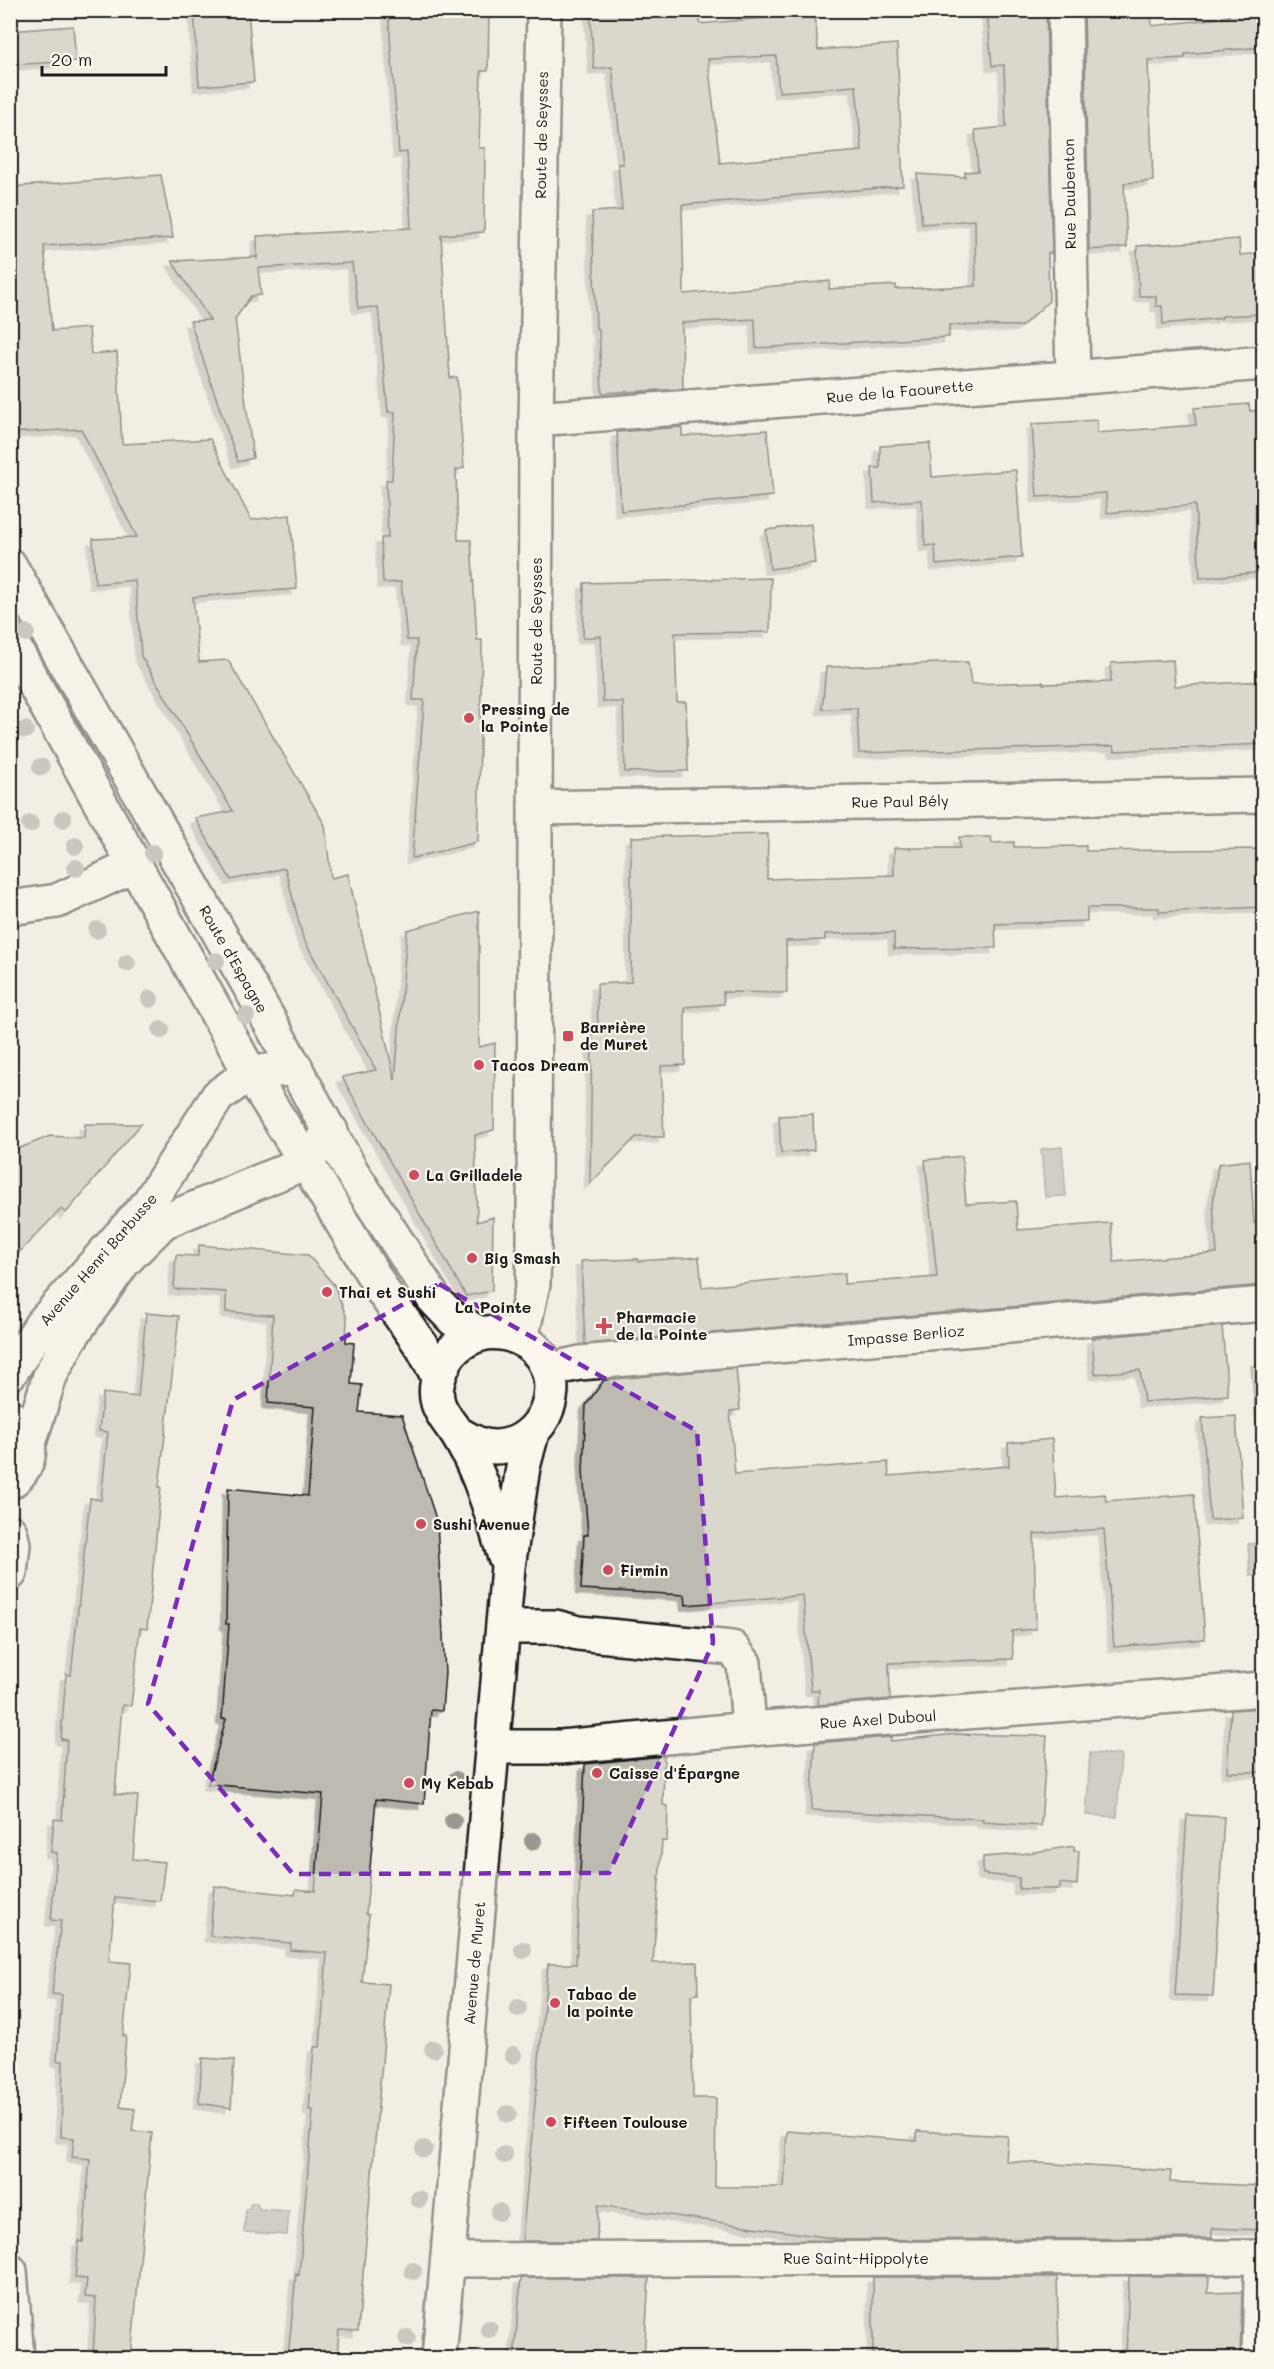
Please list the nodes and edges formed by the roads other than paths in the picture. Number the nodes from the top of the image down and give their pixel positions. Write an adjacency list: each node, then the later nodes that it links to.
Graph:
1 (543, 10): 5 (street, Route de Seysses)
2 (1065, 10): 4 (street, Rue Daubenton)
3 (1263, 363): 4 (street, Rue de la Faourette)
4 (1073, 377): 5 (street, Rue de la Faourette)
5 (536, 419): 9 (street, Route de Seysses)
6 (10, 566): 12 (street, Route d'Espagne)
7 (10, 640): 10 (street)
8 (1263, 795): 9 (street, Rue Paul Bély)
9 (536, 808): 18 (street, Route de Seysses)
10 (135, 865): 11 (street); 13 (street)
11 (10, 908)
12 (296, 1068): 13 (street, Avenue Henri Barbusse); 14 (street, Route d'Espagne)
13 (250, 1073): 15 (street); 20 (street, Avenue Henri Barbusse)
14 (331, 1131): 15 (street, Avenue Henri Barbusse); 17 (street, Route d'Espagne)
15 (306, 1162): 21 (street); 25 (street, Avenue Henri Barbusse)
16 (1263, 1304): 19 (street, Impasse Berlioz)
17 (480, 1334): 18 (street); 21 (street)
18 (521, 1338): 19 (street)
19 (548, 1370): 24 (street)
20 (10, 1373)
21 (438, 1376): 23 (street)
22 (10, 1417): 25 (street)
23 (457, 1433): 24 (street); 28 (street, Avenue de Muret)
24 (532, 1433): 28 (street, Avenue de Muret)
25 (29, 1443): 26 (street, Avenue Henri Barbusse)
26 (10, 1482)
27 (10, 1533): 29 (street)
28 (508, 1567): 30 (street, Avenue de Muret)
29 (10, 1574)
30 (504, 1627): 32 (street); 33 (street, Avenue de Muret)
31 (1263, 1689): 32 (street, Rue Axel Duboul)
32 (749, 1729): 33 (street, Rue Axel Duboul)
33 (493, 1747): 34 (street, Avenue de Muret)
34 (448, 2260): 35 (street, Rue Saint-Hippolyte); 38 (street, Avenue de Muret)
35 (1262, 2267): 39 (street)
36 (10, 2271): 37 (street)
37 (17, 2358)
38 (439, 2358)
39 (1259, 2358)

